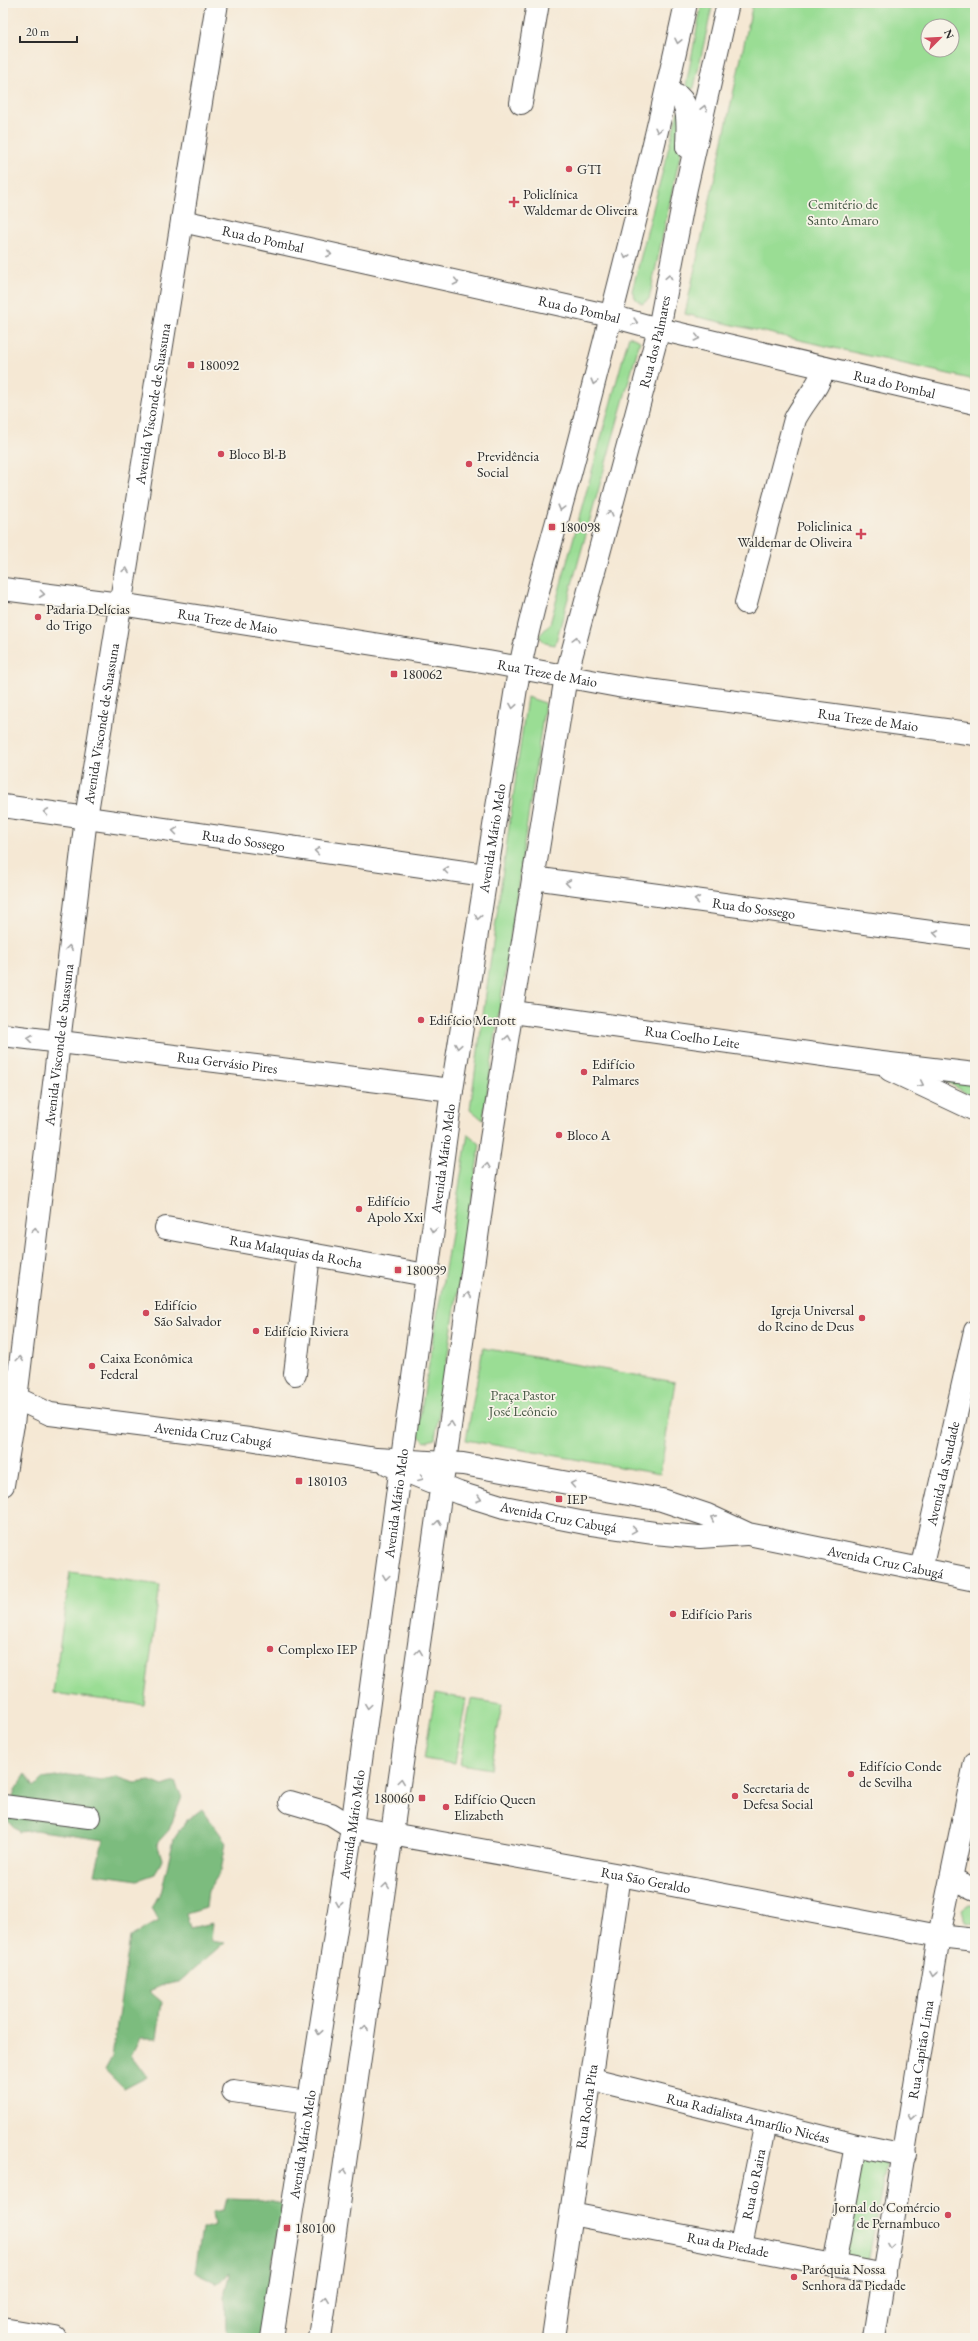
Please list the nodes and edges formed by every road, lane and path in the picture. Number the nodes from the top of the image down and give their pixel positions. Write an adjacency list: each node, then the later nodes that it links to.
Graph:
1 (217, 3): 8 (main road, Avenida Visconde de Suassuna)
2 (538, 3): 6 (main road)
3 (686, 3): 5 (main road, one-way to 5)
4 (728, 3): 7 (main road, Rua dos Palmares, one-way to 4)
5 (667, 92): 7 (main road); 9 (main road, one-way to 9)
6 (522, 103)
7 (686, 188): 10 (main road, Rua dos Palmares, one-way to 7)
8 (182, 222): 9 (main road, Rua do Pombal, one-way to 9); 15 (main road, Avenida Visconde de Suassuna, one-way to 8)
9 (612, 316): 10 (main road, Rua do Pombal, one-way to 10); 16 (main road, one-way to 16)
10 (659, 329): 11 (main road, Rua do Pombal, one-way to 11); 17 (main road, Rua dos Palmares, one-way to 10)
11 (824, 368): 12 (main road, Rua do Pombal); 14 (main road)
12 (975, 402)
13 (3, 589): 15 (main road, Rua Treze de Maio, one-way to 15)
14 (746, 603)
15 (120, 604): 16 (main road, Rua Treze de Maio); 20 (main road, Avenida Visconde de Suassuna)
16 (520, 668): 17 (main road, Rua Treze de Maio); 21 (main road, Avenida Mário Melo, one-way to 21)
17 (566, 676): 18 (main road, Rua Treze de Maio); 22 (main road)
18 (975, 734)
19 (3, 806): 20 (main road, Rua do Sossego, one-way to 19)
20 (86, 818): 21 (main road, Rua do Sossego, one-way to 20); 26 (main road, Avenida Visconde de Suassuna, one-way to 20)
21 (485, 875): 29 (main road, Avenida Mário Melo, one-way to 29)
22 (533, 878): 23 (main road, Rua do Sossego, one-way to 22); 24 (main road)
23 (975, 938)
24 (513, 1012): 27 (main road, Rua Coelho Leite); 39 (main road, one-way to 24)
25 (3, 1035): 26 (main road, Rua Gervásio Pires, one-way to 25)
26 (57, 1042): 29 (main road, Rua Gervásio Pires); 36 (main road, Avenida Visconde de Suassuna, one-way to 26)
27 (873, 1062): 28 (main road, Rua Coelho Leite); 30 (main road, Rua Coelho Leite, one-way to 30)
28 (975, 1074)
29 (452, 1090): 33 (main road, Avenida Mário Melo, one-way to 33)
30 (975, 1110)
31 (166, 1228): 32 (main road, Rua Malaquias da Rocha)
32 (309, 1254): 33 (main road, Rua Malaquias da Rocha); 35 (main road)
33 (426, 1276): 40 (main road, Avenida Mário Melo)
34 (975, 1331): 44 (main road, Avenida da Saudade)
35 (295, 1374)
36 (9, 1398): 37 (main road, Avenida Cruz Cabugá); 38 (main road, Avenida Visconde de Suassuna)
37 (50, 1414): 38 (main road, Avenida Cruz Cabugá); 40 (main road, Avenida Cruz Cabugá)
38 (8, 1424): 41 (main road, Avenida Visconde de Suassuna)
39 (446, 1462): 40 (main road, Avenida Cruz Cabugá); 42 (main road); 43 (main road, Avenida Cruz Cabugá, one-way to 39)
40 (402, 1464): 42 (main road, Avenida Cruz Cabugá, one-way to 42); 50 (main road, Avenida Mário Melo, one-way to 50)
41 (3, 1485)
42 (442, 1486): 43 (main road, Avenida Cruz Cabugá, one-way to 43); 51 (main road, one-way to 42)
43 (748, 1534): 44 (main road, Avenida Cruz Cabugá)
44 (921, 1569): 45 (main road, Avenida Cruz Cabugá)
45 (975, 1580)
46 (975, 1763): 53 (main road, Rua Capitão Lima)
47 (290, 1802): 50 (main road)
48 (3, 1806): 49 (main road)
49 (89, 1817)
50 (352, 1827): 51 (main road, Rua São Geraldo); 59 (main road, Avenida Mário Melo, one-way to 59)
51 (393, 1833): 52 (main road, Rua São Geraldo); 70 (main road, one-way to 51)
52 (620, 1875): 55 (main road, Rua São Geraldo); 57 (main road, Rua Rocha Pita)
53 (952, 1879): 54 (main road); 55 (main road, Rua Capitão Lima)
54 (975, 1890)
55 (940, 1936): 56 (main road, Rua São Geraldo); 62 (main road, Rua Capitão Lima, one-way to 62)
56 (975, 1940)
57 (592, 2079): 60 (main road, Rua Radialista Amarílio Nicéas); 63 (main road, Rua Rocha Pita)
58 (233, 2091): 59 (main road)
59 (307, 2102): 69 (main road, Avenida Mário Melo)
60 (766, 2122): 61 (main road, Rua Radialista Amarílio Nicéas); 64 (main road, Rua do Raira)
61 (856, 2145): 62 (main road, Rua Radialista Amarílio Nicéas); 65 (main road)
62 (905, 2155): 66 (main road, Rua Capitão Lima, one-way to 66)
63 (571, 2214): 64 (main road, Rua da Piedade); 71 (main road, Rua Rocha Pita)
64 (741, 2246): 65 (main road, Rua da Piedade)
65 (834, 2266): 66 (main road, Rua da Piedade)
66 (885, 2275): 72 (main road, Rua Capitão Lima)
67 (3, 2329): 68 (main road)
68 (56, 2338)
69 (272, 2338)
70 (320, 2338)
71 (552, 2338)
72 (874, 2338)

